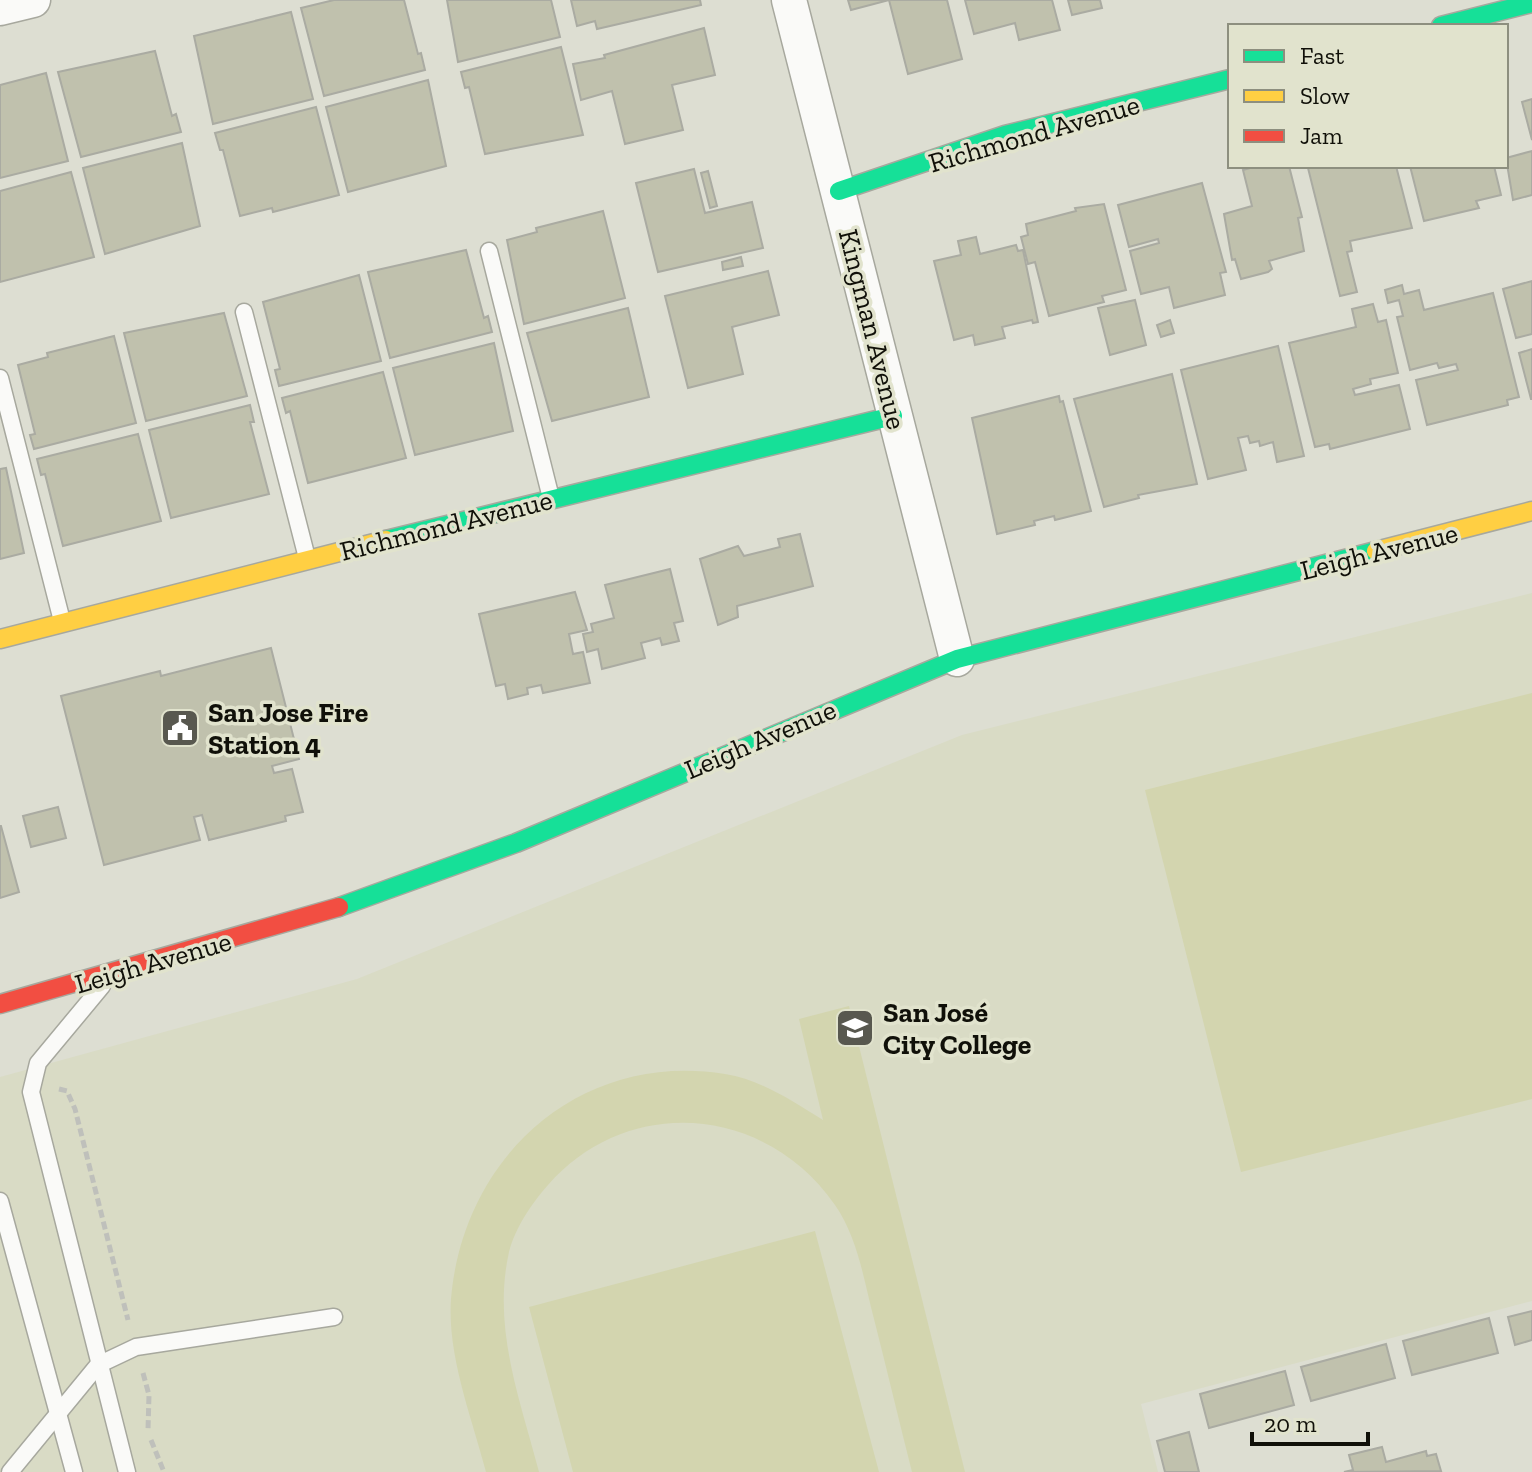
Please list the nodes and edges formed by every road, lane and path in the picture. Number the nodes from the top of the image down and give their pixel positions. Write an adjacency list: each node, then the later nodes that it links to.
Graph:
1 (33, 0): 4 (street)
2 (789, 0): 7 (street, Kingman Avenue)
3 (1532, 3): 5 (street)
4 (0, 8)
5 (1449, 24)
6 (1228, 79): 7 (street, Richmond Avenue)
7 (839, 191): 11 (street, Kingman Avenue)
8 (489, 251): 12 (lane)
9 (244, 312): 14 (lane)
10 (0, 378): 15 (lane)
11 (893, 416): 12 (street, Richmond Avenue); 17 (street, Kingman Avenue)
12 (551, 498): 14 (street, Richmond Avenue)
13 (1532, 511): 17 (street, Leigh Avenue)
14 (308, 560): 15 (street, Richmond Avenue)
15 (62, 623): 16 (street, Richmond Avenue)
16 (0, 639)
17 (957, 659): 18 (street, Leigh Avenue)
18 (112, 975): 19 (street, Leigh Avenue); 24 (lane)
19 (0, 1004)
20 (54, 1087): 23 (path)
21 (0, 1201): 26 (lane)
22 (334, 1317): 24 (lane)
23 (129, 1325)
24 (98, 1365): 26 (lane); 29 (lane)
25 (141, 1365): 30 (path)
26 (58, 1416): 27 (lane); 28 (lane)
27 (10, 1472)
28 (74, 1472)
29 (127, 1472)
30 (164, 1472)

